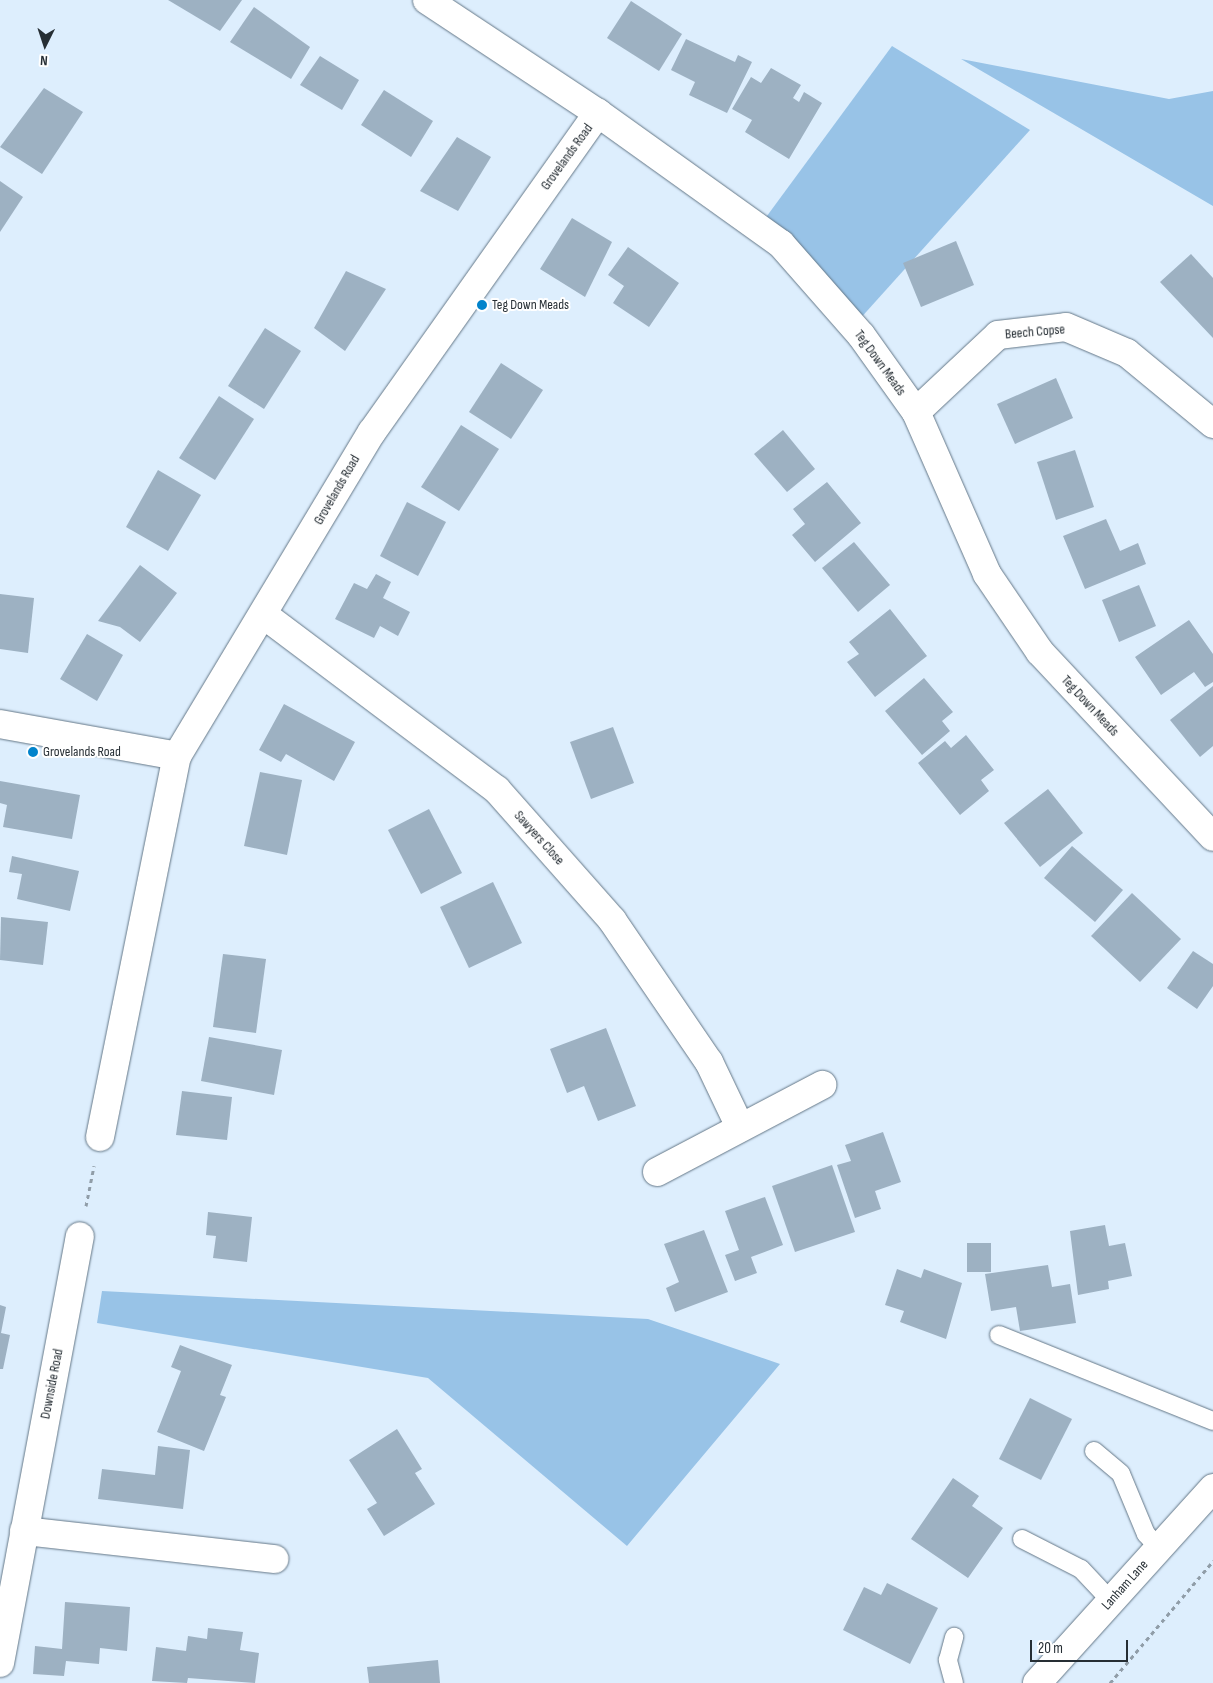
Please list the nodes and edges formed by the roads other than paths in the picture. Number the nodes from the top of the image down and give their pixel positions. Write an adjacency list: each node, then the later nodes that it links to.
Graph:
1 (427, 0): 2 (street, Teg Down Meads)
2 (598, 114): 3 (street, Teg Down Meads); 5 (street, Grovelands Road)
3 (916, 412): 4 (street, Beech Copse); 8 (street, Teg Down Meads)
4 (1213, 424)
5 (264, 616): 7 (street, Grovelands Road); 10 (street, Sawyers Close)
6 (0, 724): 7 (street)
7 (177, 756): 11 (street, Grovelands Road)
8 (1213, 837)
9 (822, 1085): 10 (street)
10 (740, 1127): 12 (street)
11 (100, 1136)
12 (657, 1172)
13 (80, 1236): 18 (street, Downside Road)
14 (999, 1336): 15 (lane)
15 (1213, 1421)
16 (1094, 1451): 20 (lane)
17 (1213, 1488): 20 (street, Lanham Lane)
18 (24, 1531): 21 (street); 24 (street, Downside Road)
19 (1022, 1539): 22 (lane)
20 (1159, 1548): 22 (street, Lanham Lane)
21 (274, 1559)
22 (1111, 1601): 26 (street, Lanham Lane)
23 (954, 1637): 25 (lane)
24 (0, 1664)
25 (954, 1683)
26 (1038, 1683)

